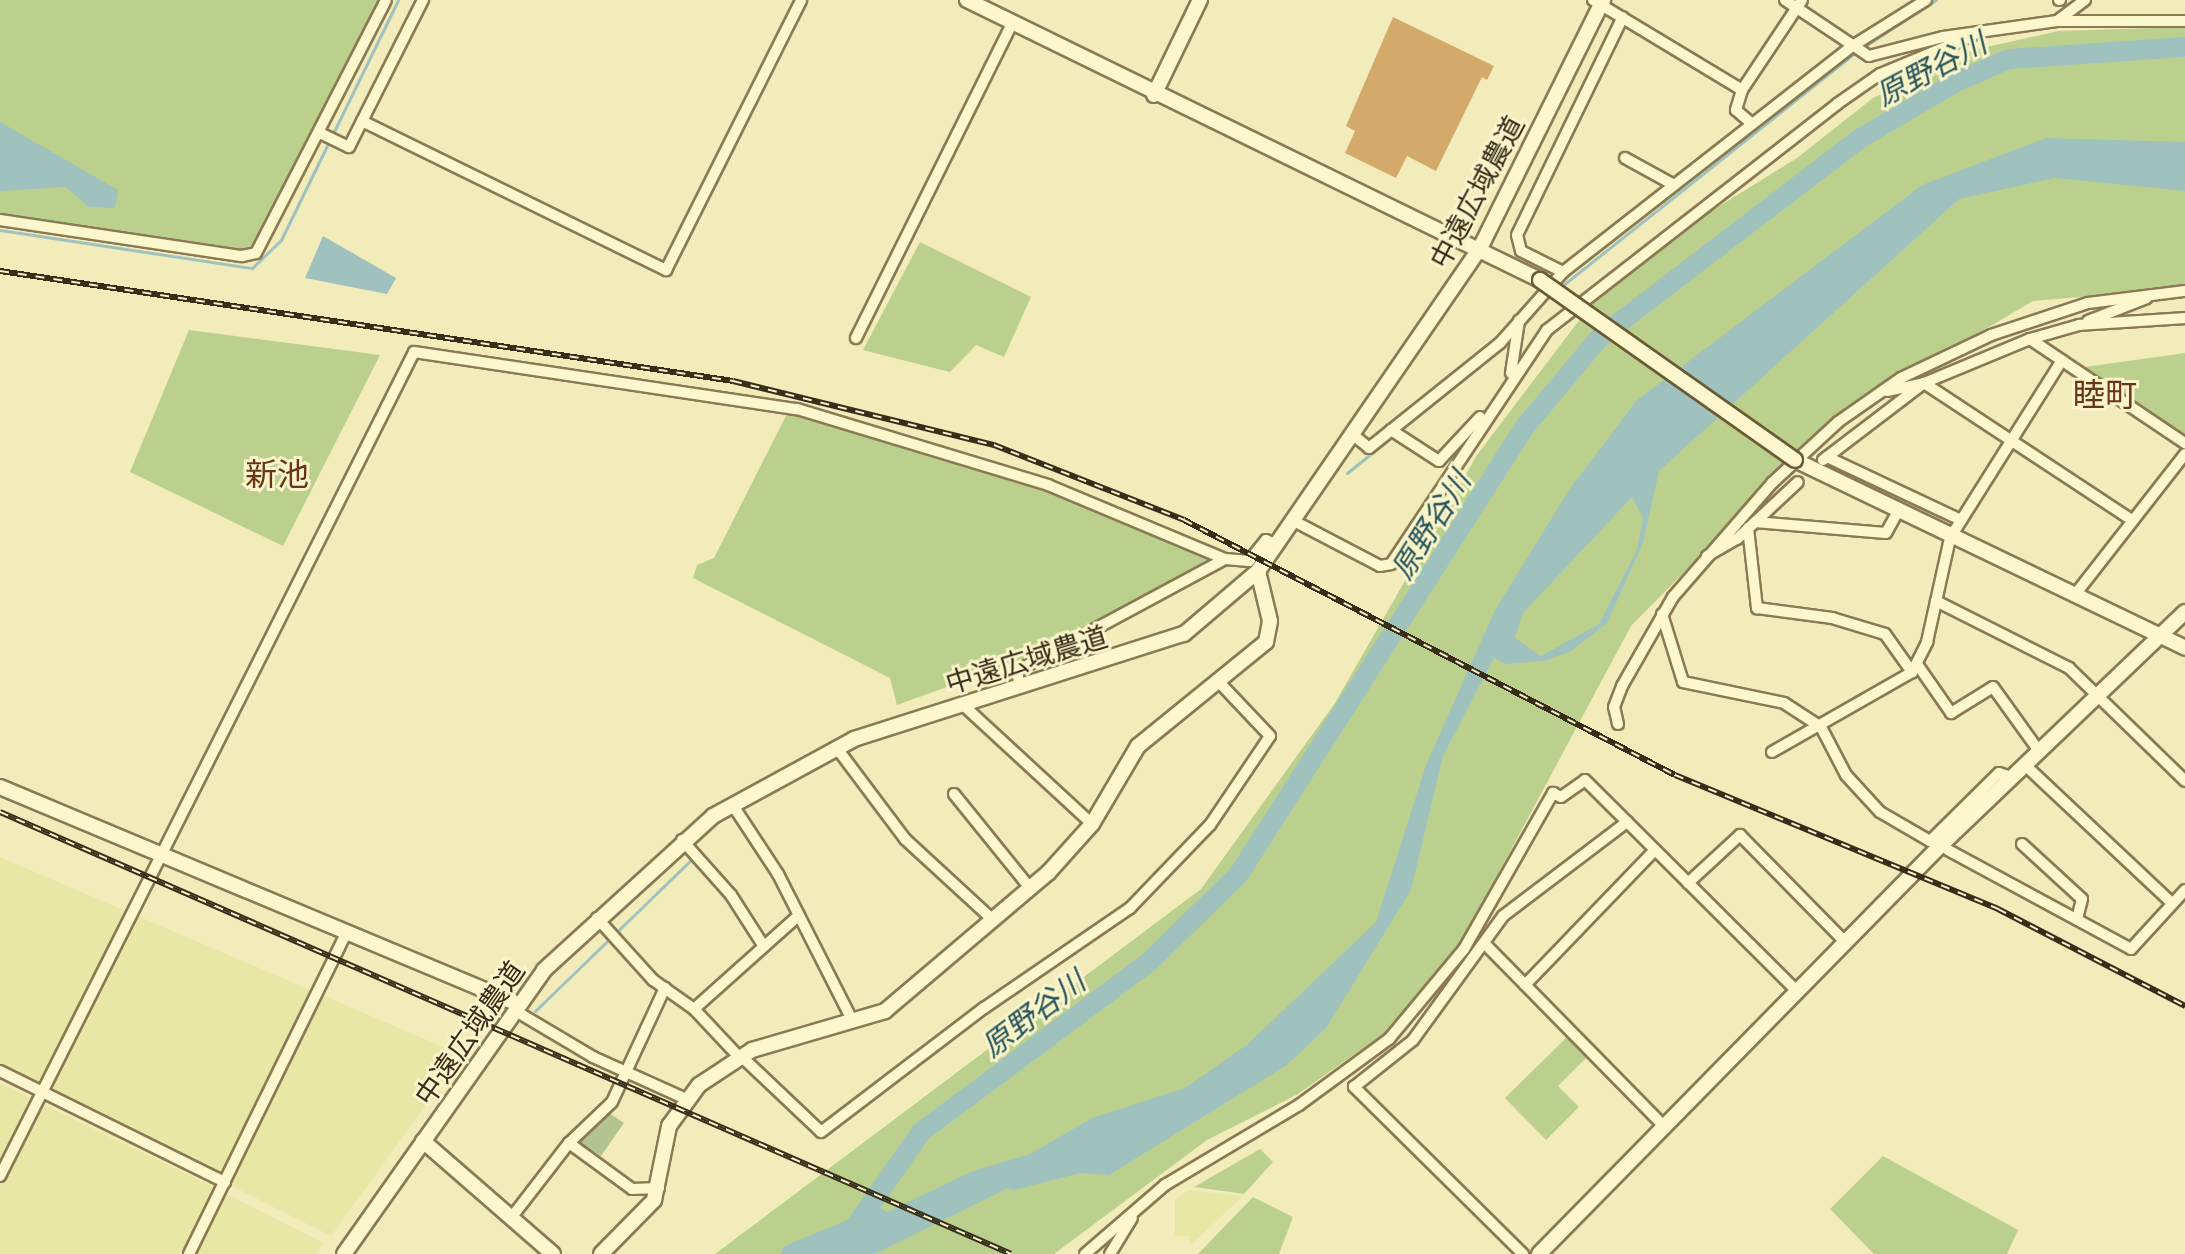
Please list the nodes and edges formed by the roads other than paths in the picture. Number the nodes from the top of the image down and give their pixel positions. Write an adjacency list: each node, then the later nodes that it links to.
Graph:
1 (386, 0): 21 (street)
2 (423, 0): 19 (street)
3 (801, 0): 19 (street)
4 (967, 0): 14 (street)
5 (1200, 0): 18 (street)
6 (1785, 0): 10 (street)
7 (1926, 0): 16 (street)
8 (2085, 0): 12 (street)
9 (1599, 1): 11 (street); 25 (street, 中遠広域農道)
10 (1799, 4): 16 (street); 17 (street)
11 (1623, 17): 17 (street); 26 (street)
12 (2057, 21): 13 (street); 15 (street)
13 (2185, 21)
14 (1013, 22): 18 (street); 32 (street)
15 (1972, 36): 16 (street); 35 (street)
16 (1854, 45): 20 (street)
17 (1742, 90): 20 (street)
18 (1154, 95): 25 (street)
19 (362, 121): 21 (street)
20 (1752, 124): 23 (street)
21 (320, 133): 24 (street)
22 (1625, 158): 23 (street)
23 (1674, 185): 26 (street)
24 (0, 220)
25 (1480, 248): 40 (street, 中遠広域農道); 44 (street, bridge)
26 (1563, 272): 30 (street)
27 (2185, 291): 28 (street)
28 (2164, 292): 31 (street); 37 (street)
29 (2185, 318): 31 (street)
30 (1520, 319): 35 (street); 39 (street)
31 (2079, 325): 33 (street)
32 (856, 338)
33 (2030, 339): 34 (street); 36 (street)
34 (2062, 360): 41 (street); 42 (street)
35 (1511, 377): 38 (street)
36 (1924, 383): 37 (street); 41 (street); 48 (street)
37 (1874, 395): 44 (street)
38 (1498, 398): 39 (street); 47 (street)
39 (1391, 430): 40 (street)
40 (1352, 434): 47 (street, 中遠広域農道)
41 (2011, 441): 48 (street); 49 (street)
42 (2185, 443)
43 (2185, 454): 49 (street)
44 (1795, 460): 46 (street); 53 (street)
45 (1798, 482): 50 (street)
46 (1897, 513): 50 (street); 51 (street)
47 (1292, 520): 52 (street, 中遠広域農道)
48 (1961, 520): 51 (street)
49 (2133, 521): 56 (street)
50 (1752, 525): 53 (street); 62 (street)
51 (1950, 538): 56 (street); 57 (street)
52 (1275, 544): 54 (street); 55 (street, 中遠広域農道)
53 (1702, 558): 59 (street)
54 (1225, 559): 64 (street); 84 (street)
55 (1258, 571): 63 (street); 64 (street, 中遠広域農道)
56 (2074, 596): 60 (street)
57 (1936, 601): 62 (street); 65 (street)
58 (2185, 612): 60 (street)
59 (1662, 614): 67 (street); 68 (street)
60 (2160, 636): 61 (street); 65 (street)
61 (2185, 648)
62 (1914, 668): 68 (street); 70 (street)
63 (1219, 682): 79 (street); 103 (street)
64 (1020, 688): 66 (street, 中遠広域農道)
65 (2097, 697): 70 (street); 74 (street)
66 (962, 704): 69 (street, 中遠広域農道); 79 (street)
67 (1618, 724)
68 (1821, 727): 71 (street); 73 (street)
69 (836, 747): 77 (street, 中遠広域農道); 91 (street)
70 (2039, 751): 72 (street)
71 (1772, 752)
72 (2025, 765): 73 (street); 88 (street)
73 (2011, 777): 94 (street)
74 (2185, 781)
75 (0, 787): 84 (street)
76 (954, 794): 86 (street)
77 (732, 804): 80 (street, 中遠広域農道); 89 (street)
78 (1627, 822): 82 (street); 96 (street); 114 (street)
79 (1092, 824): 86 (street)
80 (682, 840): 90 (street, 中遠広域農道); 95 (street)
81 (2022, 844): 92 (street)
82 (1655, 850): 85 (street); 97 (street)
83 (1948, 850): 92 (street)
84 (160, 858): 93 (street); 106 (street)
85 (1688, 883): 94 (street); 99 (street)
86 (1031, 889): 91 (street)
87 (2185, 890): 88 (street)
88 (2172, 903): 92 (street)
89 (798, 916): 95 (street); 102 (street)
90 (597, 918): 98 (street); 100 (street, 中遠広域農道)
91 (992, 919): 102 (street)
92 (2077, 919)
93 (347, 932): 100 (street); 112 (street)
94 (1845, 942): 99 (street)
95 (763, 945): 101 (street)
96 (1486, 945): 97 (street); 122 (street)
97 (1525, 985): 108 (street)
98 (665, 988): 101 (street); 105 (street)
99 (1797, 991): 108 (street)
100 (516, 1007): 105 (street); 109 (street, 中遠広域農道)
101 (694, 1009): 103 (street)
102 (853, 1022): 103 (street)
103 (740, 1056): 107 (street)
104 (0, 1071): 106 (street)
105 (628, 1073): 107 (street); 110 (street)
106 (46, 1094): 111 (street); 112 (street)
107 (684, 1098): 113 (street)
108 (1664, 1126): 123 (street)
109 (423, 1141): 115 (street); 117 (street, 中遠広域農道)
110 (569, 1143): 113 (street); 115 (street)
111 (0, 1176)
112 (225, 1182): 116 (street)
113 (661, 1188): 119 (street)
114 (1143, 1204): 120 (street); 121 (street)
115 (511, 1218): 118 (street)
116 (189, 1254)
117 (344, 1254)
118 (553, 1254)
119 (601, 1254)
120 (1085, 1254)
121 (1110, 1254)
122 (1523, 1254)
123 (1539, 1254)

